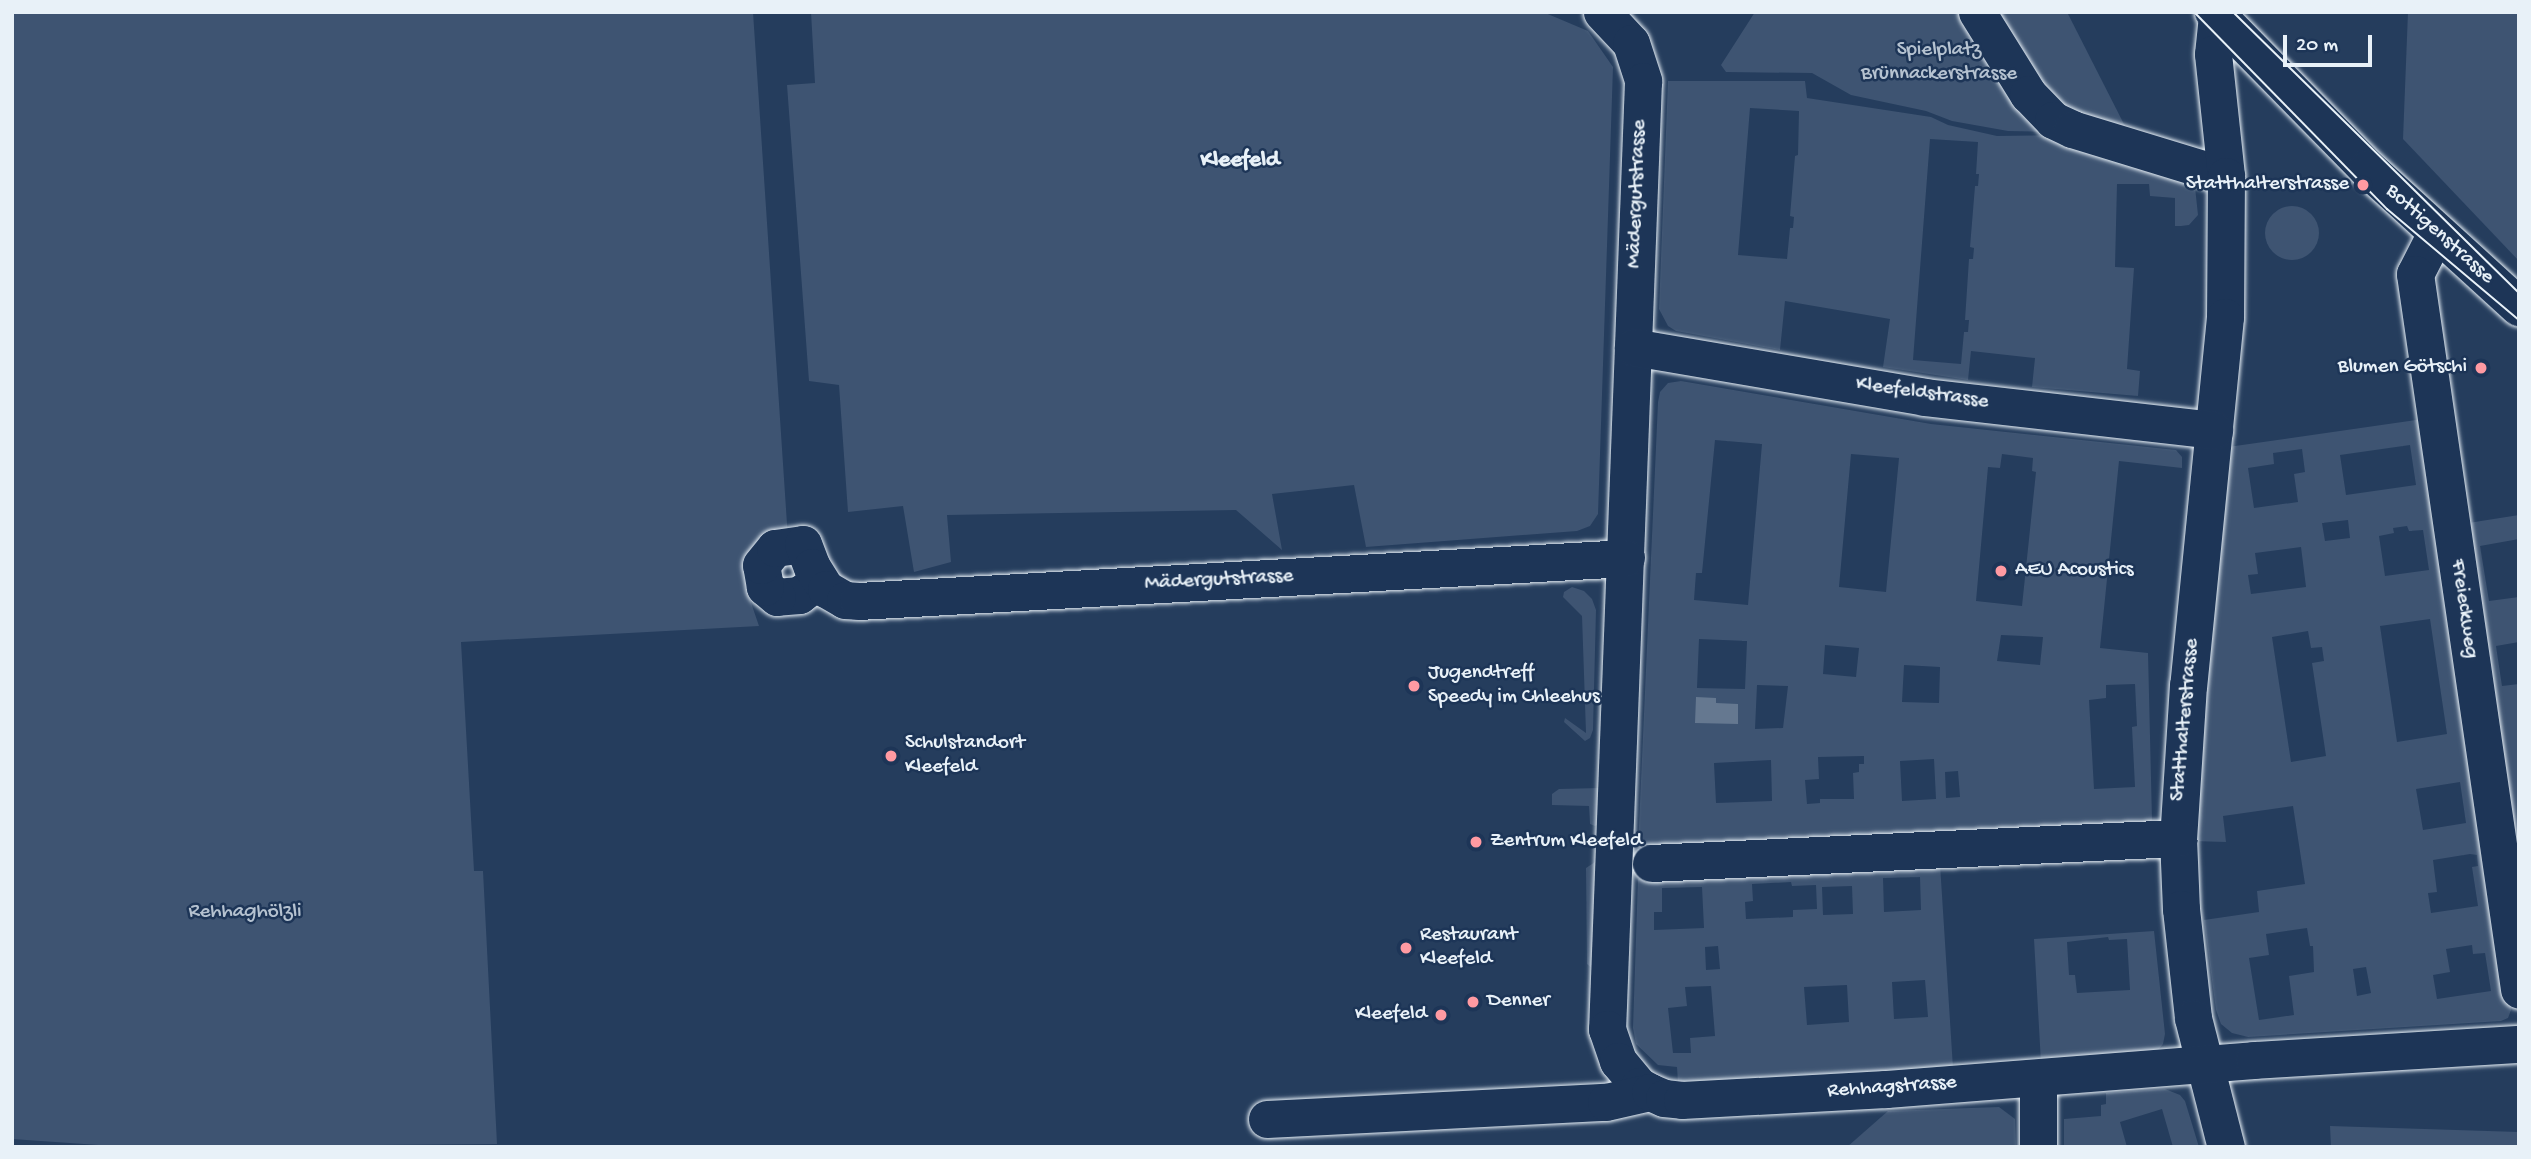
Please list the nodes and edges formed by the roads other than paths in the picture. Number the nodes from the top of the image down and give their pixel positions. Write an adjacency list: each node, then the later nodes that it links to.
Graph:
1 (1602, 12): 7 (street, Mädergutstrasse)
2 (1977, 12): 4 (street)
3 (2216, 14): 4 (street, Statthalterstrasse); 5 (street, Bottigenstrasse)
4 (2226, 176): 8 (street, Statthalterstrasse)
5 (2436, 233): 6 (street, Bottigenstrasse); 13 (street, Freieckweg)
6 (2519, 307)
7 (1633, 347): 8 (street, Kleefeldstrasse); 9 (street, Mädergutstrasse)
8 (2214, 430): 11 (street, Statthalterstrasse)
9 (1626, 558): 10 (street, Mädergutstrasse); 17 (street, Mädergutstrasse)
10 (819, 580)
11 (2178, 838): 12 (street); 15 (street, Statthalterstrasse)
12 (1651, 863)
13 (2519, 989)
14 (2519, 1044): 15 (street, Rehhagstrasse)
15 (2204, 1065): 16 (street, Rehhagstrasse); 20 (street, Statthalterstrasse)
16 (2038, 1078): 17 (street, Rehhagstrasse); 19 (street)
17 (1650, 1092): 18 (street, Rehhagstrasse)
18 (1268, 1119)
19 (2038, 1147)
20 (2227, 1147)

